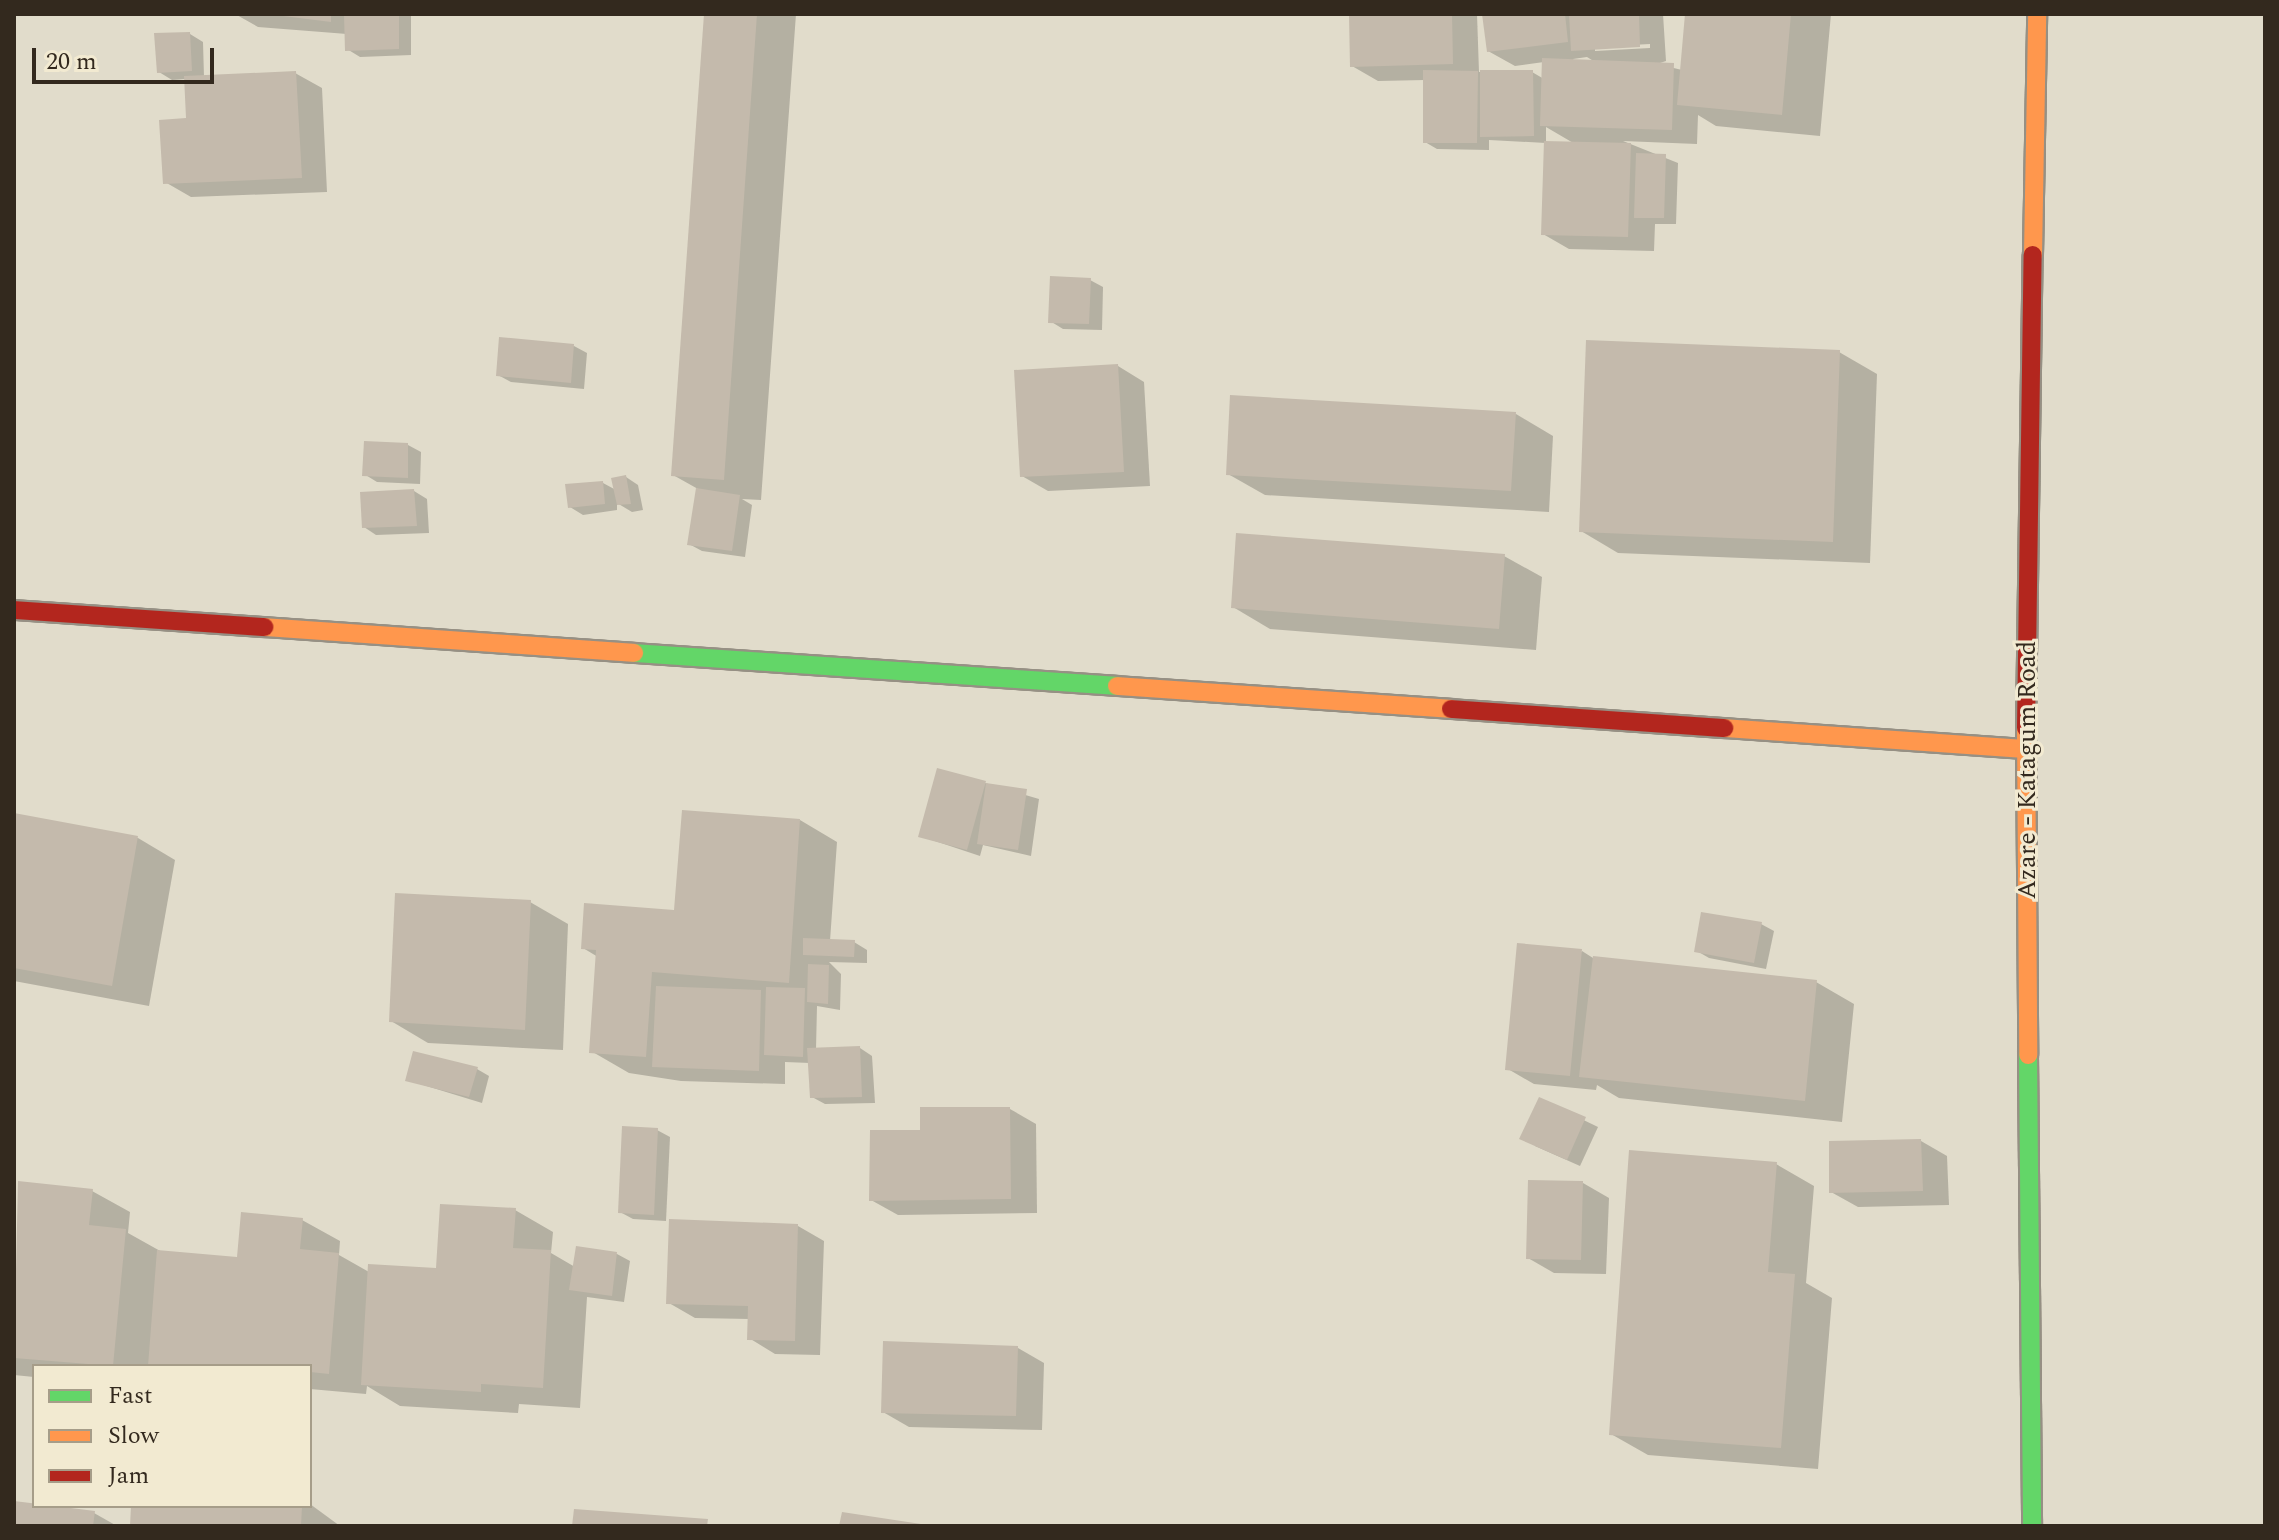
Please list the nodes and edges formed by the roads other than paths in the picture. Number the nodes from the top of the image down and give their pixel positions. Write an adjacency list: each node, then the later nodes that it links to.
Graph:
1 (2037, 14): 3 (street, Azare - Katagum Road)
2 (14, 610): 3 (street)
3 (2026, 749): 4 (street, Azare - Katagum Road)
4 (2032, 1526)

